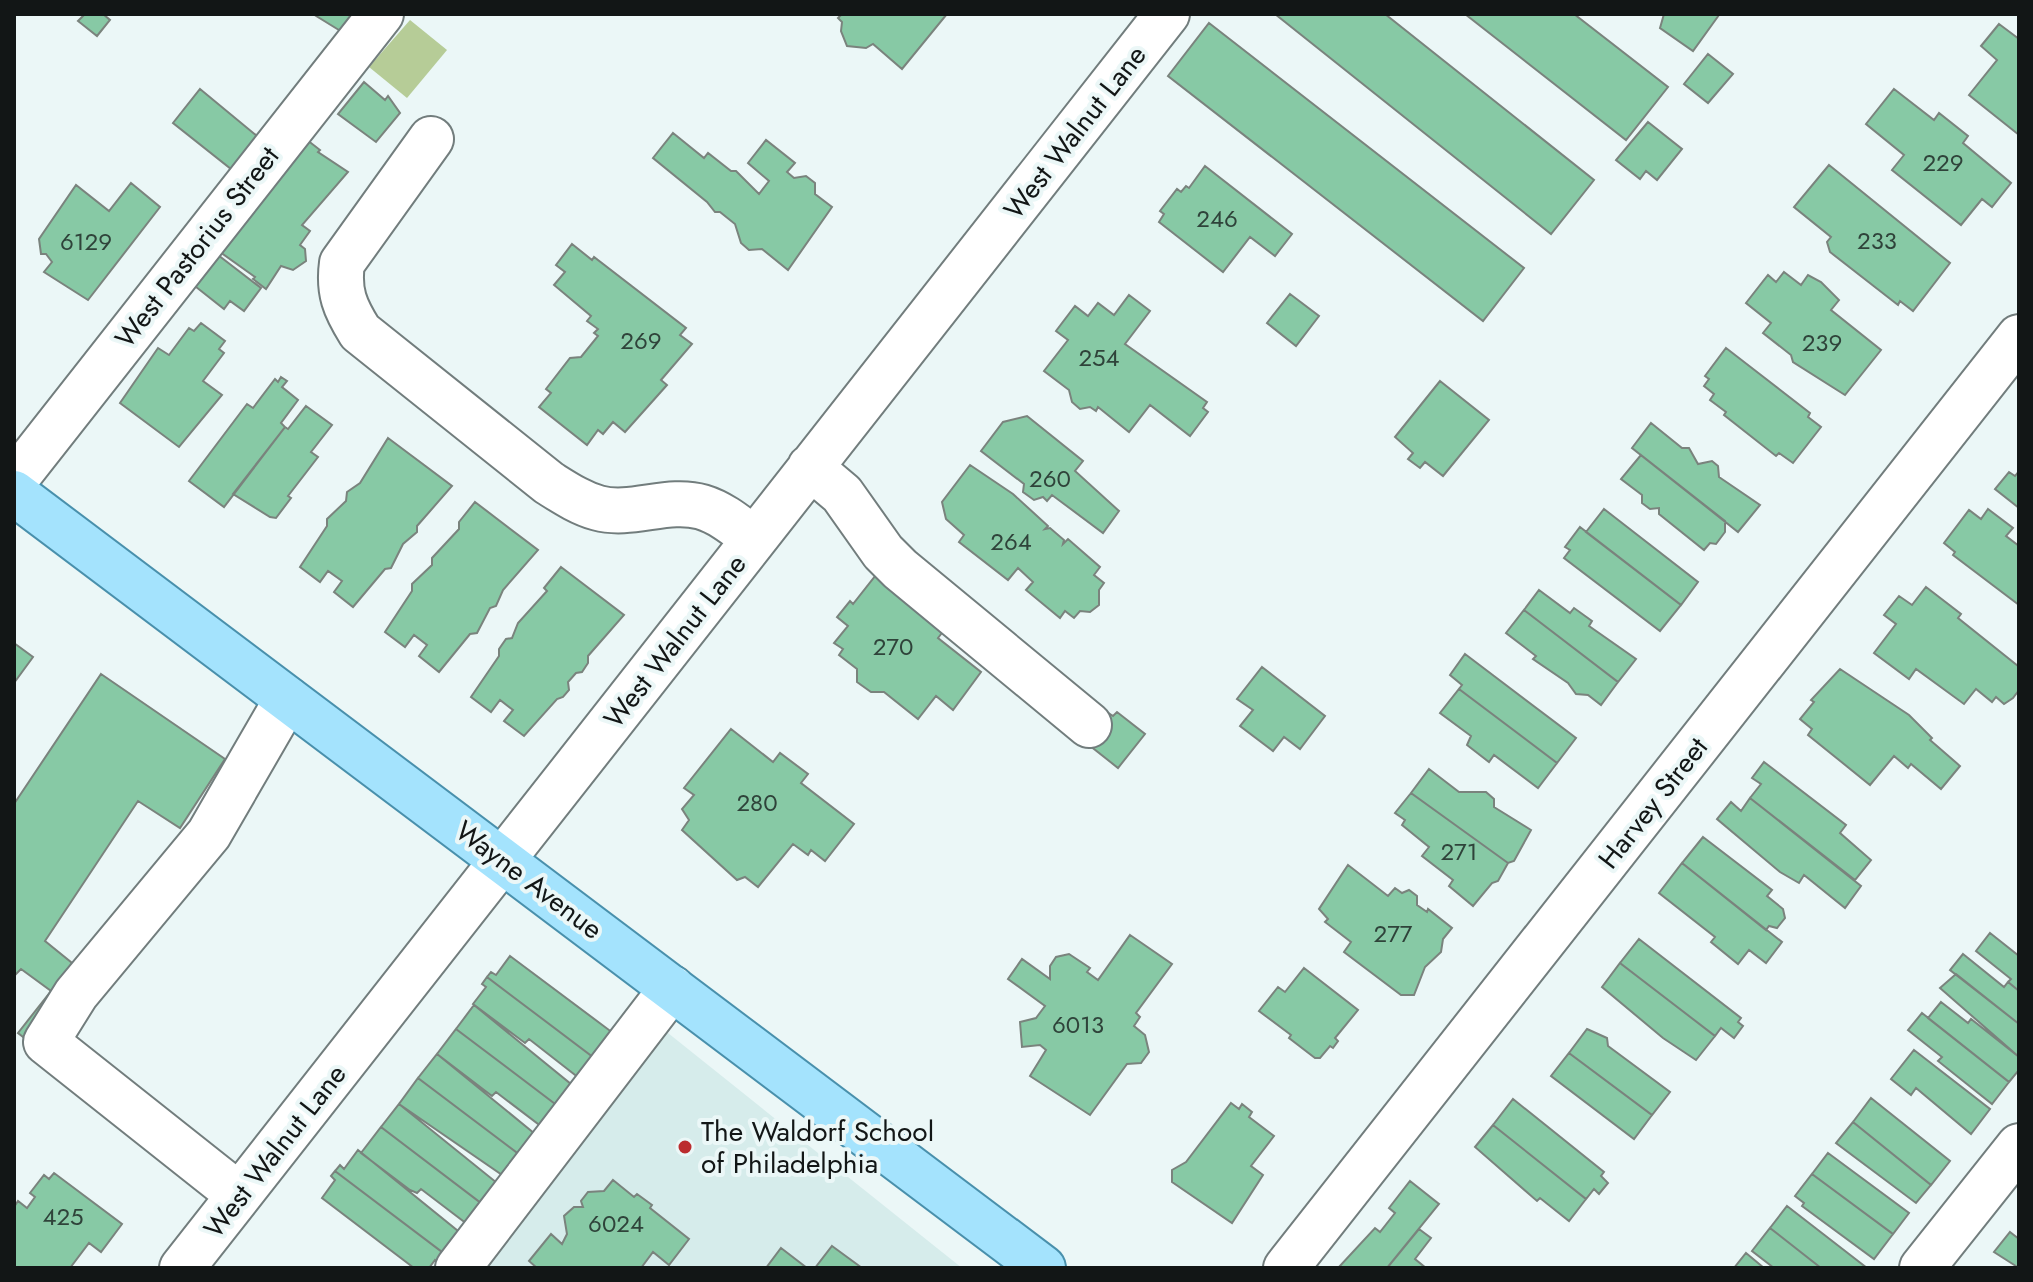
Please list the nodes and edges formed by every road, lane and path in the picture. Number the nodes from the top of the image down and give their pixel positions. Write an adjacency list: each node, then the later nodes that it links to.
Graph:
1 (381, 14): 6 (street, West Pastorius Street)
2 (1167, 14): 5 (street, West Walnut Lane)
3 (431, 139): 8 (street)
4 (2019, 337): 18 (street, Harvey Street)
5 (810, 467): 8 (street, West Walnut Lane); 10 (street)
6 (14, 481)
7 (14, 493): 9 (main road, Wayne Avenue)
8 (754, 539): 11 (street, West Walnut Lane)
9 (287, 699): 11 (main road, Wayne Avenue); 14 (street)
10 (1089, 725)
11 (503, 860): 12 (main road, Wayne Avenue); 14 (street, West Walnut Lane)
12 (672, 988): 16 (street); 17 (main road, Wayne Avenue)
13 (2019, 1146): 19 (street)
14 (239, 1195): 15 (street, West Walnut Lane)
15 (182, 1268)
16 (458, 1268)
17 (1043, 1268)
18 (1286, 1268)
19 (1922, 1268)

